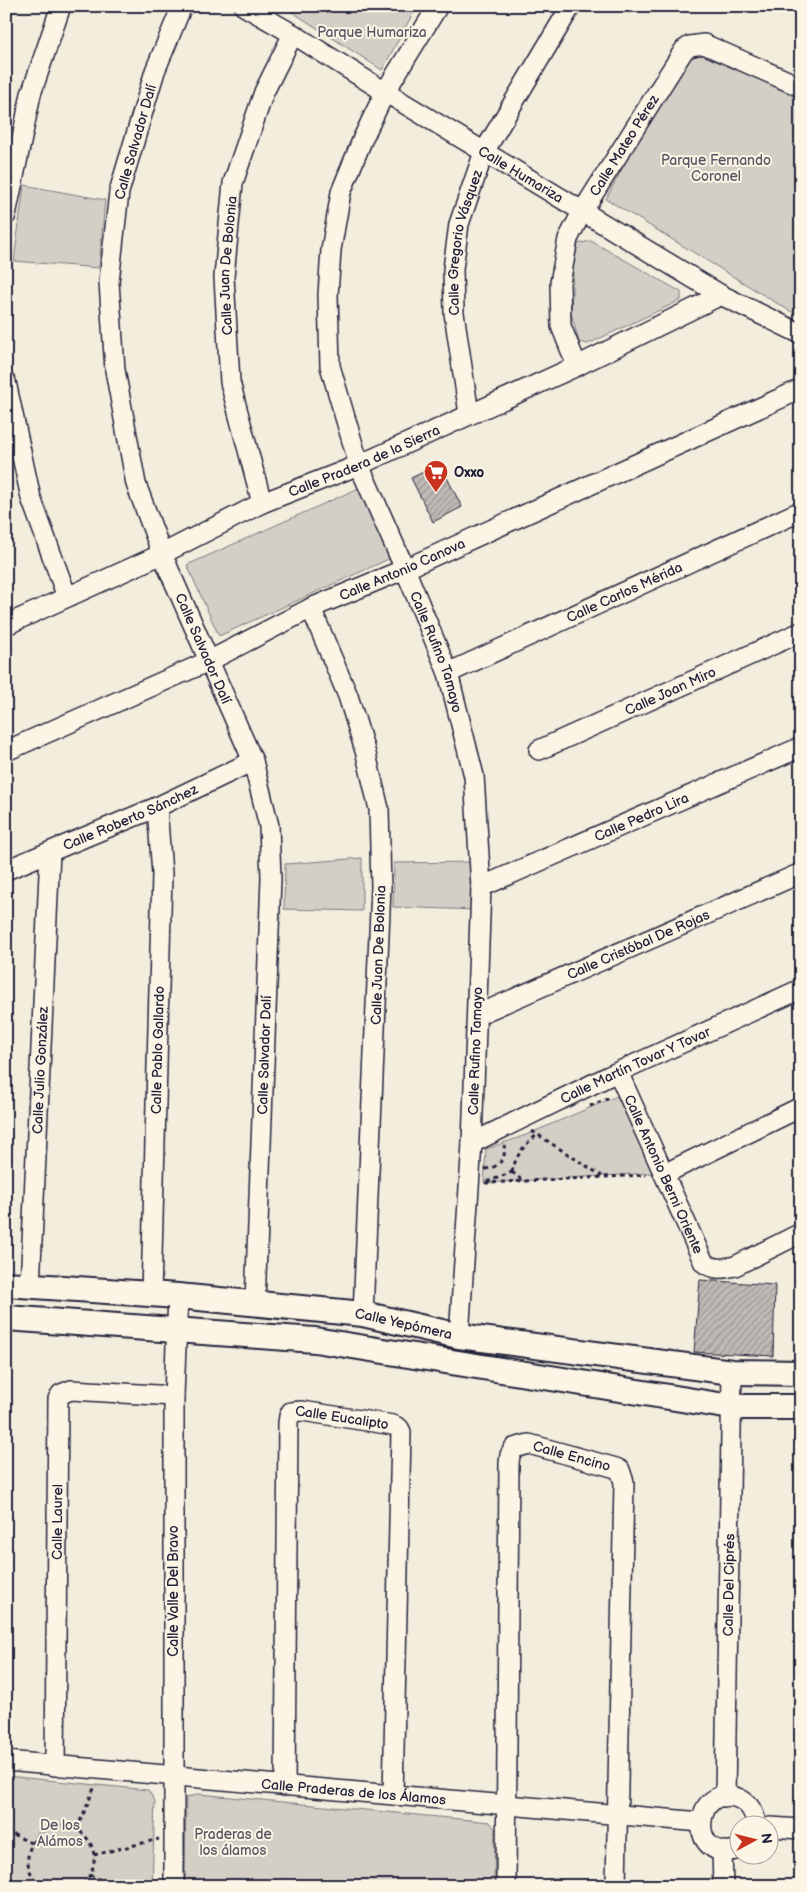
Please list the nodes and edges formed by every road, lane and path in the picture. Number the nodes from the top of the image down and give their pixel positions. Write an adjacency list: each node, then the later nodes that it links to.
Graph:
1 (61, 6): 11 (street)
2 (182, 6): 21 (street, Calle Salvador Dalí)
3 (244, 6): 6 (street, Calle Humariza)
4 (438, 6): 8 (street, Calle Rufino Tamayo)
5 (571, 6): 9 (street, Calle Gregorio Vásquez)
6 (293, 34): 8 (street, Calle Humariza); 19 (street, Calle Juan De Bolonia)
7 (801, 87): 10 (street, Calle Mateo Pérez)
8 (385, 92): 9 (street, Calle Humariza); 18 (street, Calle Rufino Tamayo)
9 (484, 152): 10 (street, Calle Humariza); 17 (street, Calle Gregorio Vásquez)
10 (582, 212): 12 (street, Calle Humariza); 14 (street, Calle Mateo Pérez)
11 (6, 215)
12 (721, 295): 13 (street, Calle Humariza); 14 (street, Calle Pradera de la Sierra)
13 (801, 334)
14 (577, 366): 17 (street, Calle Pradera de la Sierra)
15 (6, 382): 23 (street)
16 (801, 389): 22 (street, Calle Antonio Canova)
17 (469, 414): 18 (street, Calle Pradera de la Sierra)
18 (359, 465): 19 (street, Calle Pradera de la Sierra); 22 (street, Calle Rufino Tamayo)
19 (262, 503): 21 (street, Calle Pradera de la Sierra)
20 (801, 511): 28 (street, Calle Carlos Mérida)
21 (162, 554): 23 (street, Calle Pradera de la Sierra); 27 (street, Calle Salvador Dalí)
22 (406, 569): 24 (street, Calle Antonio Canova); 28 (street, Calle Rufino Tamayo)
23 (67, 597): 25 (street, Calle Pradera de la Sierra)
24 (311, 608): 27 (street, Calle Antonio Canova); 58 (street, Calle Juan De Bolonia)
25 (6, 625)
26 (801, 632): 30 (street, Calle Joan Miro)
27 (209, 661): 31 (street, Calle Antonio Canova); 32 (street, Calle Salvador Dalí)
28 (448, 673): 37 (street, Calle Rufino Tamayo)
29 (801, 747): 37 (street, Calle Pedro Lira)
30 (539, 750)
31 (6, 751)
32 (253, 761): 33 (street, Calle Roberto Sánchez); 57 (street, Calle Salvador Dalí)
33 (157, 807): 34 (street, Calle Roberto Sánchez); 55 (street, Calle Pablo Gallardo)
34 (50, 852): 35 (street, Calle Roberto Sánchez); 54 (street, Calle Julio González)
35 (6, 870)
36 (801, 873): 39 (street, Calle Cristóbal De Rojas)
37 (481, 887): 39 (street, Calle Rufino Tamayo)
38 (801, 989): 40 (street, Calle Martín Tovar Y Tovar)
39 (477, 1015): 45 (street, Calle Rufino Tamayo)
40 (618, 1072): 45 (street, Calle Martín Tovar Y Tovar); 48 (street, Calle Antonio Berni Oriente)
41 (801, 1107): 48 (street)
42 (532, 1130): 43 (path)
43 (537, 1135): 47 (path); 49 (path)
44 (503, 1142): 46 (path)
45 (472, 1143): 51 (street, Calle Rufino Tamayo)
46 (484, 1169)
47 (512, 1172): 50 (path); 51 (path)
48 (664, 1174): 49 (path); 52 (street, Calle Antonio Berni Oriente)
49 (603, 1177): 50 (path)
50 (523, 1181): 51 (path)
51 (476, 1184): 61 (street, Calle Rufino Tamayo)
52 (801, 1233)
53 (6, 1284): 54 (main road, Calle Yepómera)
54 (30, 1286): 55 (main road, Calle Yepómera)
55 (150, 1295): 56 (main road, Calle Yepómera)
56 (178, 1296): 57 (main road, Calle Yepómera); 60 (street, Calle Valle Del Bravo)
57 (255, 1304): 58 (main road, Calle Yepómera)
58 (363, 1314): 61 (main road, Calle Yepómera)
59 (6, 1318): 60 (main road, Calle Yepómera)
60 (178, 1330): 64 (street, Calle Valle Del Bravo); 65 (main road, Calle Yepómera)
61 (459, 1336): 62 (main road, Calle Yepómera)
62 (732, 1372): 63 (main road, Calle Yepómera); 65 (street, Calle Del Ciprés)
63 (801, 1373)
64 (174, 1396): 68 (street, Calle Laurel); 70 (street, Calle Valle Del Bravo)
65 (731, 1406): 66 (main road, Calle Yepómera); 73 (street, Calle Del Ciprés)
66 (801, 1407)
67 (6, 1761): 68 (street, Calle Praderas de los Álamos)
68 (55, 1766): 69 (street, Calle Praderas de los Álamos)
69 (101, 1770): 70 (street, Calle Praderas de los Álamos); 79 (path)
70 (172, 1776): 71 (street, Calle Praderas de los Álamos); 82 (street, Calle Valle Del Bravo)
71 (284, 1786): 72 (street, Calle Praderas de los Álamos); 72 (street, Calle Eucalipto)
72 (393, 1795): 74 (street, Calle Praderas de los Álamos)
73 (725, 1797): 75 (street); 77 (street)
74 (508, 1805): 76 (street, Calle Praderas de los Álamos); 76 (street, Calle Encino); 92 (street, Calle Encino)
75 (753, 1814)
76 (616, 1815): 77 (street, Calle Praderas de los Álamos); 93 (street, Calle Encino)
77 (701, 1822): 84 (street)
78 (780, 1828): 80 (street)
79 (77, 1829): 83 (path); 86 (path)
80 (801, 1829)
81 (6, 1831): 83 (path)
82 (173, 1835): 86 (path); 91 (street, Calle Valle Del Bravo)
83 (31, 1843): 88 (path)
84 (730, 1850)
85 (730, 1854): 94 (street)
86 (94, 1855): 87 (path)
87 (90, 1875): 89 (path); 90 (path)
88 (42, 1886)
89 (80, 1886)
90 (113, 1886)
91 (174, 1886)
92 (506, 1886)
93 (616, 1886)
94 (723, 1886)

